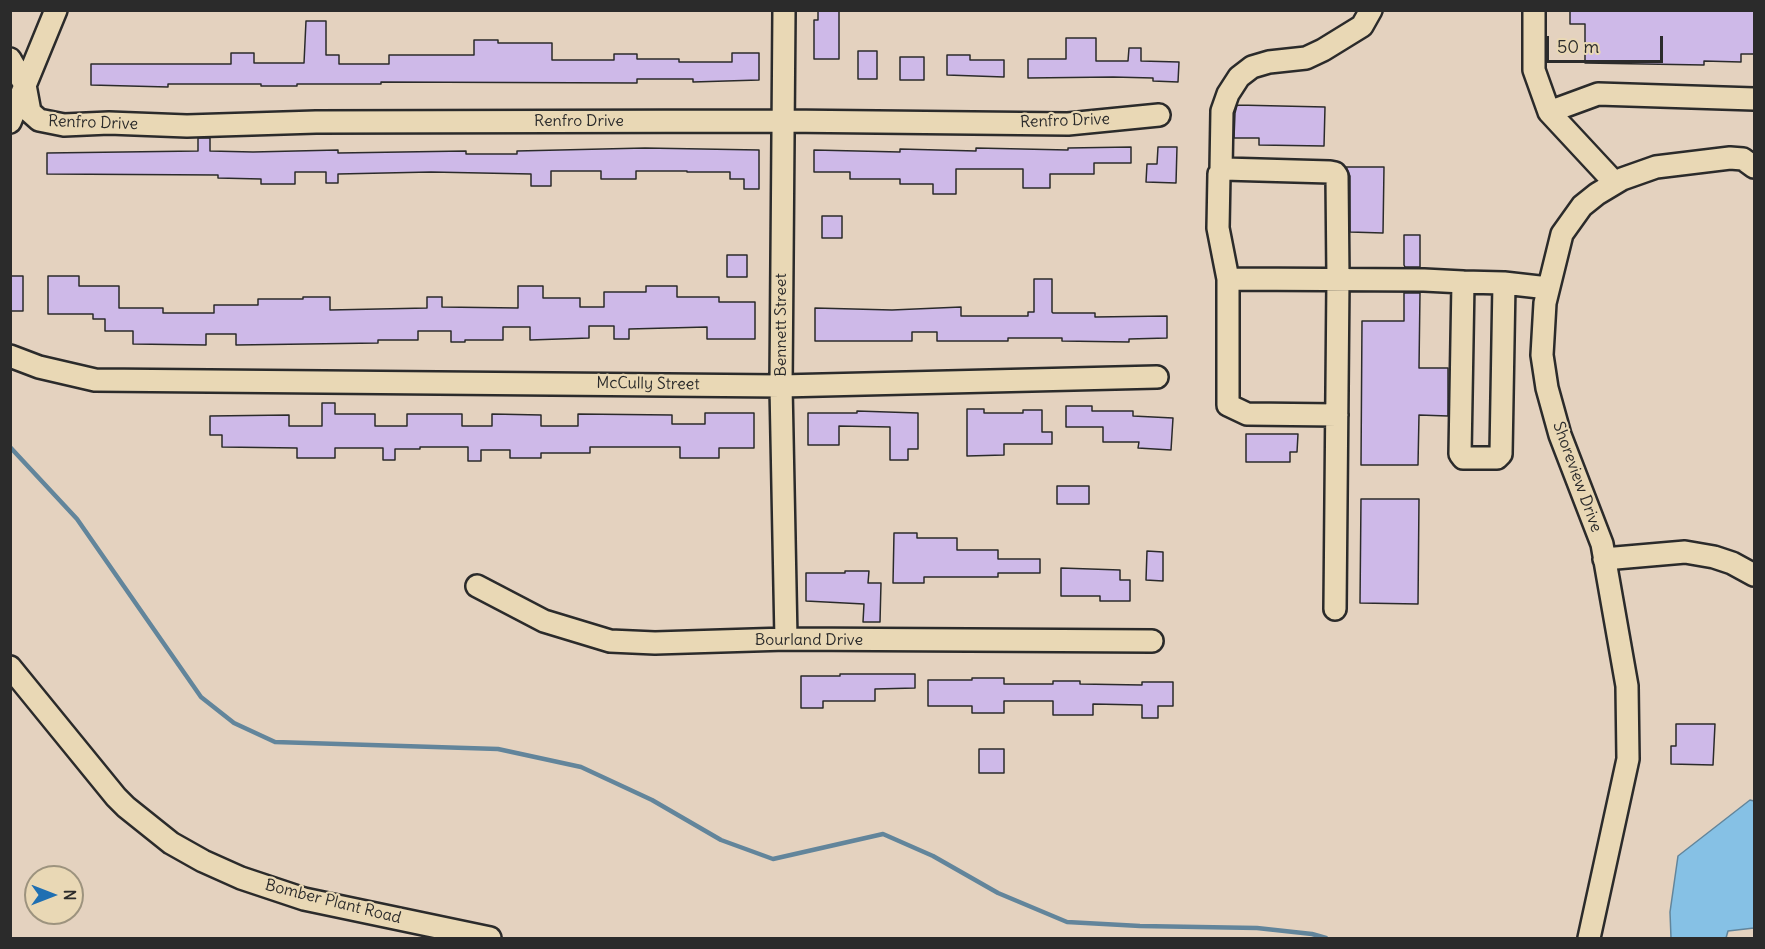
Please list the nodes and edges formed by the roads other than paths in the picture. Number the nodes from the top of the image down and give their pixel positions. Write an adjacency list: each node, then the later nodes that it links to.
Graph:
1 (56, 10): 6 (street)
2 (784, 10): 10 (street, Bennett Street)
3 (1534, 10): 8 (street)
4 (1366, 18): 13 (street)
5 (10, 59): 6 (street)
6 (26, 85): 10 (street, Renfro Drive); 11 (street)
7 (1755, 99): 8 (street)
8 (1549, 112): 14 (street)
9 (1159, 115): 10 (street, Renfro Drive)
10 (782, 121): 22 (street, Bennett Street)
11 (10, 122)
12 (1751, 158): 14 (street, Shoreview Drive)
13 (1221, 170): 15 (street); 16 (street)
14 (1615, 183): 19 (street, Shoreview Drive)
15 (1228, 279): 16 (street); 23 (street)
16 (1338, 279): 17 (street); 23 (street)
17 (1463, 282): 18 (street); 18 (street)
18 (1503, 283): 19 (street)
19 (1548, 288): 24 (street, Shoreview Drive)
20 (10, 356): 22 (street, McCully Street)
21 (1157, 377): 22 (street, McCully Street)
22 (781, 386): 28 (street, Bennett Street)
23 (1337, 415): 27 (street)
24 (1604, 559): 25 (street); 32 (street, Shoreview Drive)
25 (1755, 575)
26 (477, 586): 28 (street, Bourland Drive)
27 (1335, 609)
28 (786, 639): 29 (street, Bourland Drive)
29 (1152, 641)
30 (10, 667): 31 (street, Bomber Plant Road)
31 (490, 939)
32 (1589, 939)

